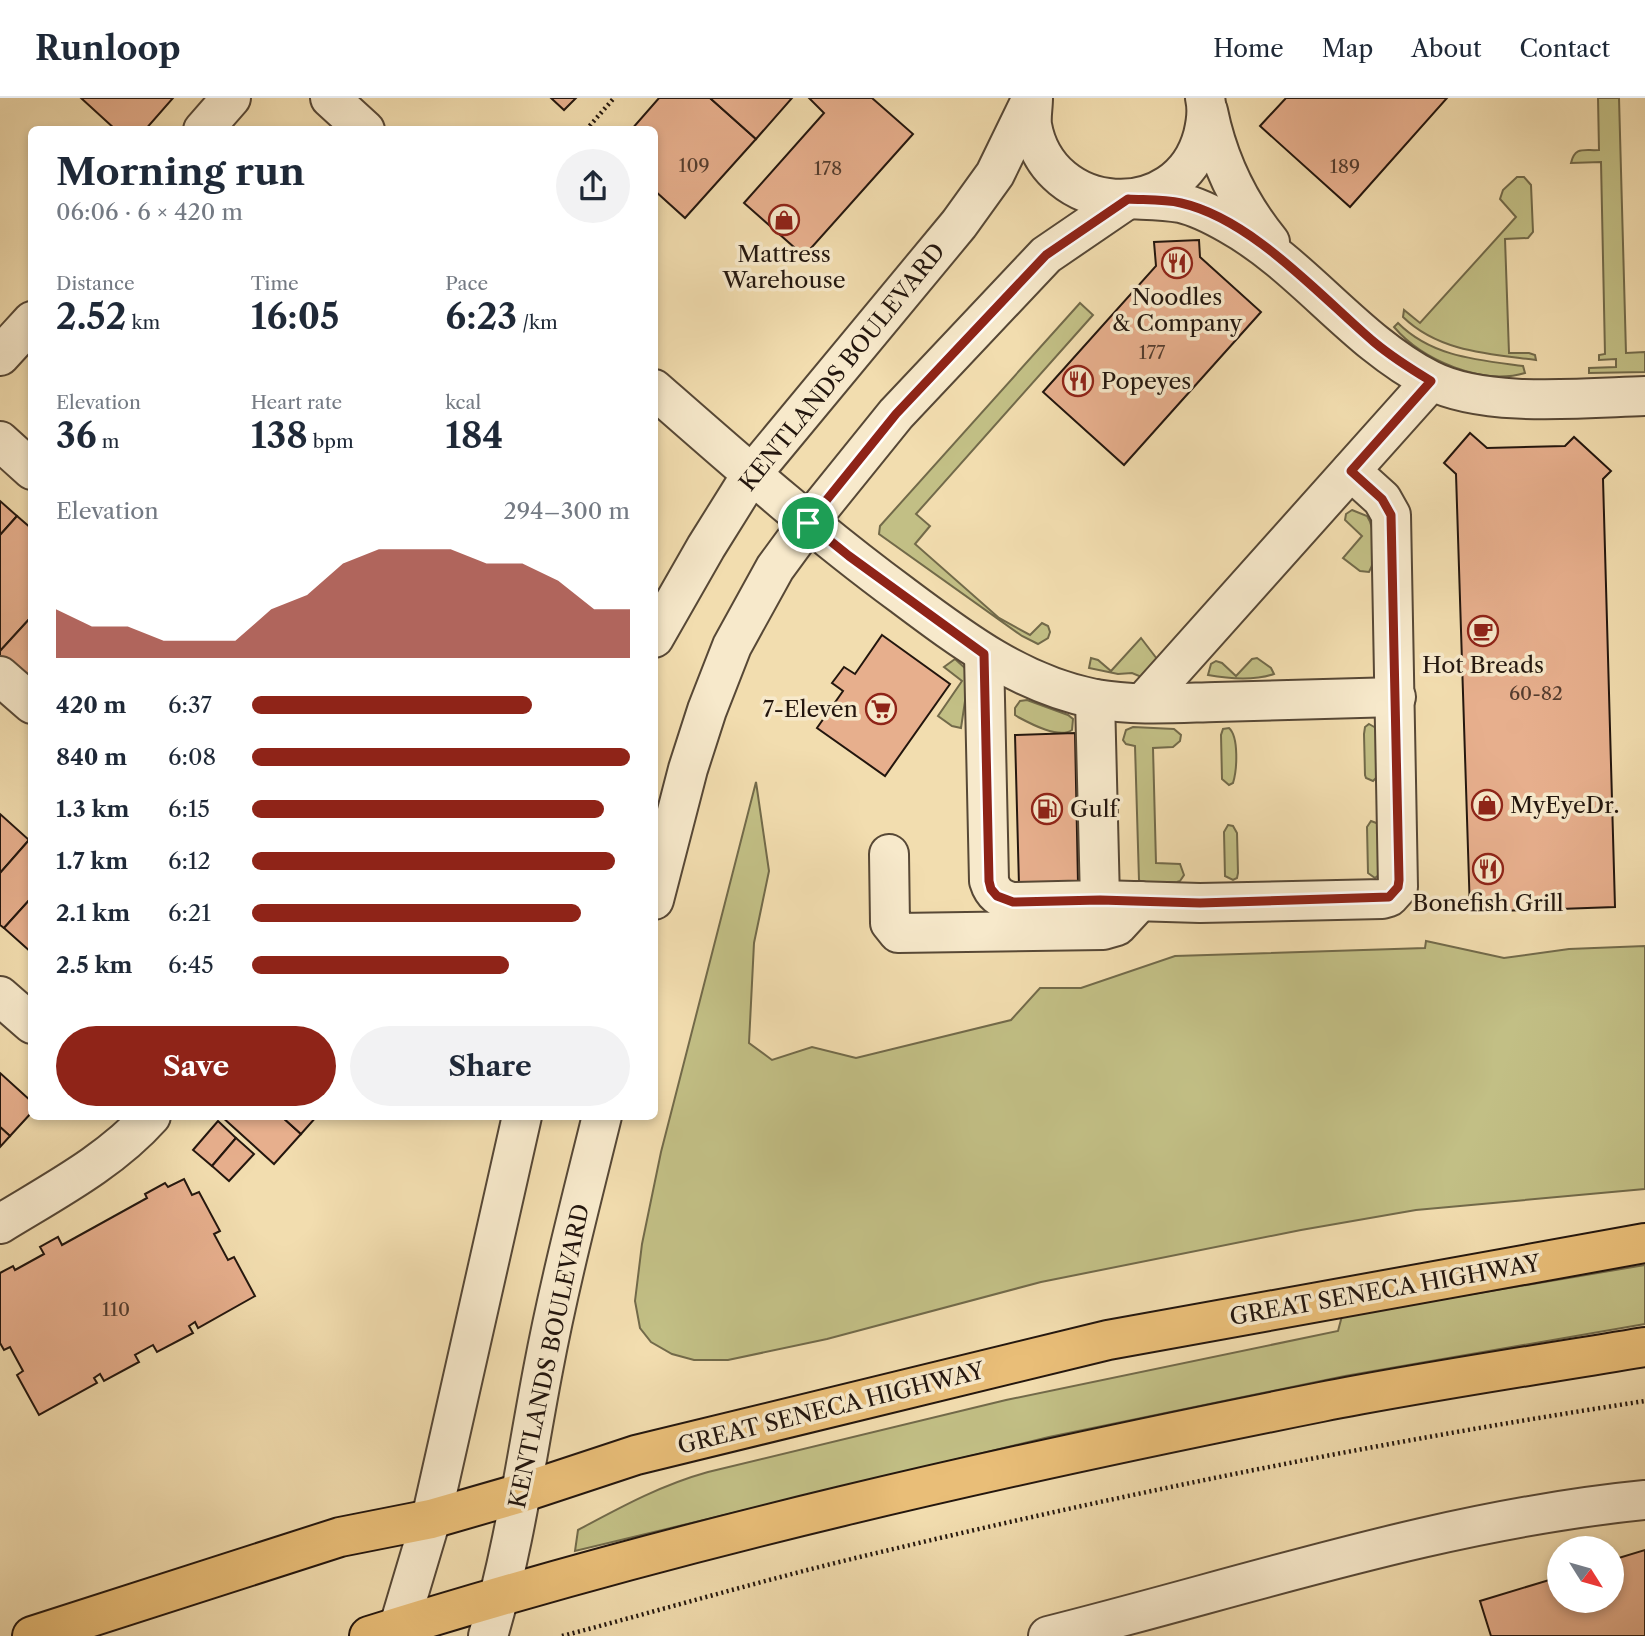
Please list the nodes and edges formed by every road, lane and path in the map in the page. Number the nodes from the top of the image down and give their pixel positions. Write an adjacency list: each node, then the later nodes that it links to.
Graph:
1 (231, 98): 6 (street)
2 (330, 98): 7 (street)
3 (614, 98): 8 (path)
4 (1032, 98): 9 (street); 19 (street, KENTLANDS BOULEVARD)
5 (1208, 101): 9 (street); 10 (street)
6 (206, 126)
7 (361, 126)
8 (590, 126)
9 (1128, 199): 10 (street); 20 (street)
10 (1290, 267): 13 (street)
11 (28, 325): 12 (street)
12 (0, 356)
13 (1431, 381): 15 (street); 18 (street)
14 (658, 392): 19 (street)
15 (1645, 396)
16 (0, 441): 17 (street)
17 (28, 466)
18 (1351, 471): 24 (street); 27 (street)
19 (751, 475): 20 (street); 21 (street, KENTLANDS BOULEVARD)
20 (808, 523): 22 (street); 29 (street)
21 (658, 631)
22 (984, 654): 25 (street); 30 (street)
23 (0, 676): 26 (street)
24 (1396, 697): 27 (street); 31 (street)
25 (1095, 699): 27 (street); 30 (street)
26 (28, 700)
27 (1143, 703)
28 (889, 854): 31 (street)
29 (658, 885)
30 (1100, 900): 31 (street)
31 (1140, 901)
32 (0, 996): 33 (street)
33 (28, 1020)
34 (142, 1120): 37 (street)
35 (522, 1120): 43 (street)
36 (601, 1120): 41 (street, KENTLANDS BOULEVARD)
37 (0, 1224)
38 (1645, 1243): 41 (main road, GREAT SENECA HIGHWAY)
39 (1645, 1347): 44 (main road)
40 (1645, 1401): 48 (path)
41 (521, 1493): 43 (main road, GREAT SENECA HIGHWAY); 44 (street, KENTLANDS BOULEVARD)
42 (1645, 1500): 49 (street)
43 (431, 1519): 45 (street); 46 (main road, GREAT SENECA HIGHWAY)
44 (500, 1595): 45 (main road); 47 (street, KENTLANDS BOULEVARD)
45 (388, 1633)
46 (32, 1636)
47 (488, 1636)
48 (562, 1636)
49 (1048, 1636)

